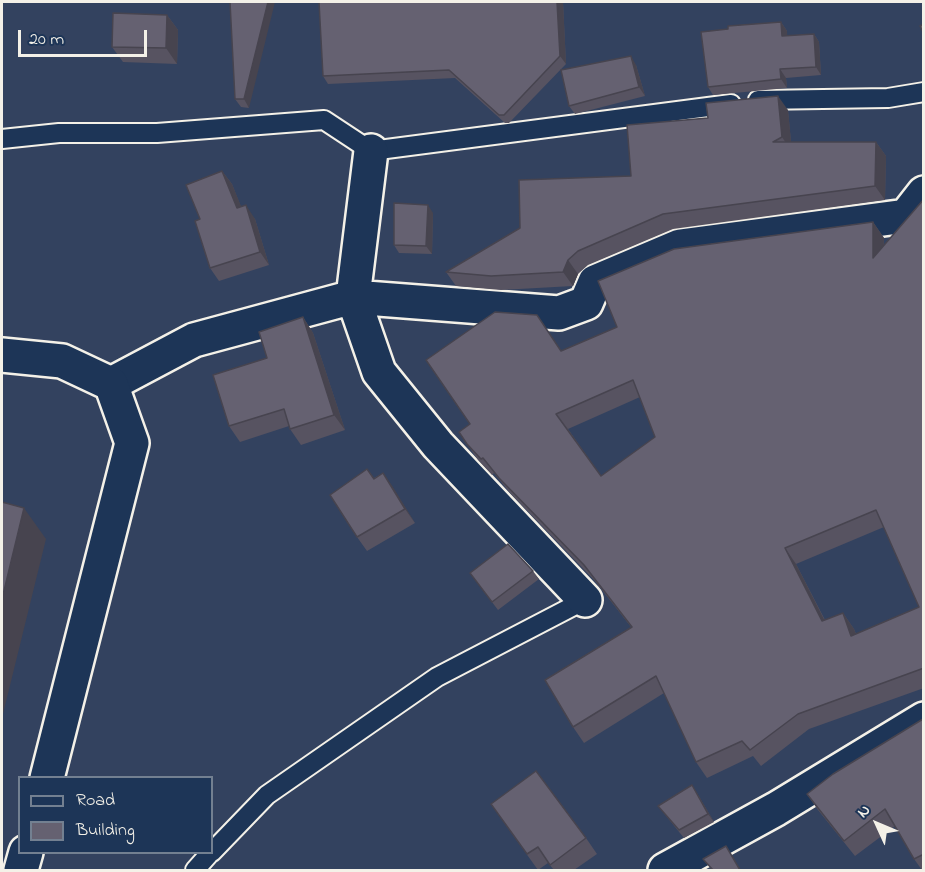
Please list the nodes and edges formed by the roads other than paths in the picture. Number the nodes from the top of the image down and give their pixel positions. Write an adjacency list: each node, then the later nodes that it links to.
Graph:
1 (924, 92): 3 (lane)
2 (2, 139): 3 (lane)
3 (371, 151): 5 (street)
4 (924, 193): 5 (street)
5 (353, 297): 7 (street); 8 (street)
6 (2, 355): 7 (street)
7 (111, 384): 10 (street)
8 (585, 600): 11 (lane)
9 (924, 719): 16 (street)
10 (47, 776)
11 (213, 850)
12 (25, 854): 14 (street)
13 (209, 854): 15 (lane)
14 (21, 870)
15 (195, 870)
16 (665, 870)

